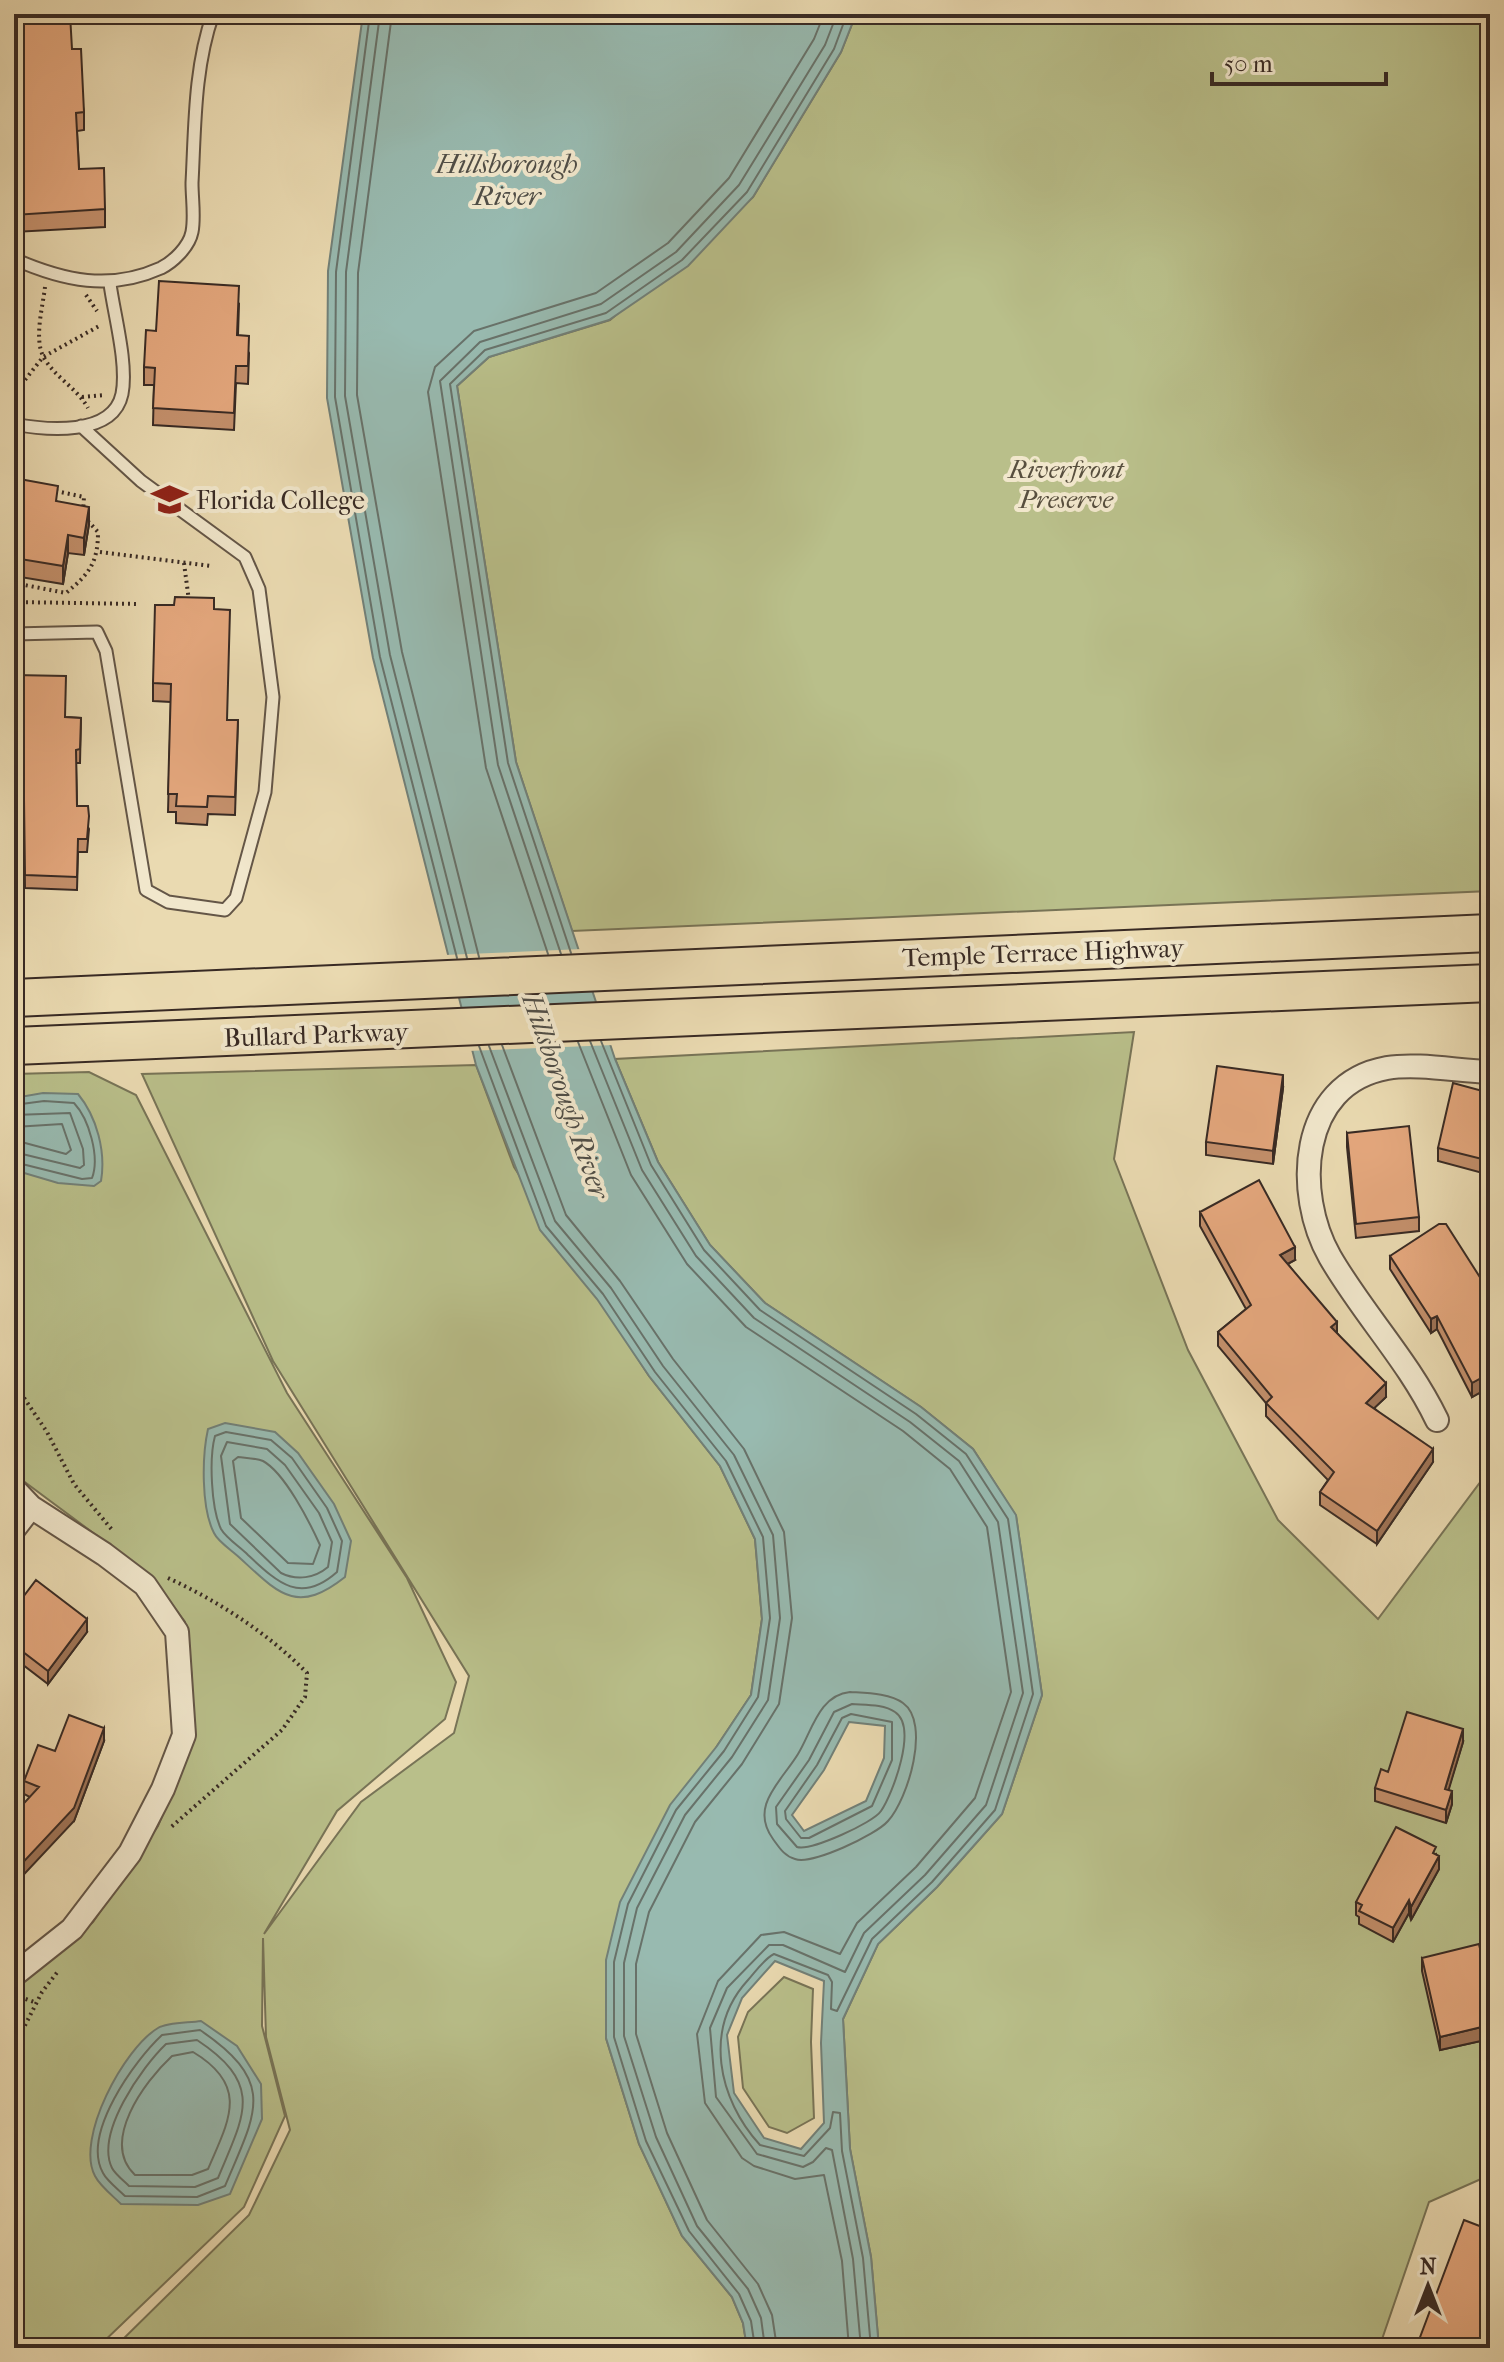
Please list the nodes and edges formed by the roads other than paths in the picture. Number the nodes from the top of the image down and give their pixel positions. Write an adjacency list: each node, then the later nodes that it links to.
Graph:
1 (213, 14): 3 (lane)
2 (14, 259): 3 (lane)
3 (110, 284): 5 (lane)
4 (14, 424): 5 (lane)
5 (81, 426): 6 (lane)
6 (14, 634)
7 (1490, 933): 8 (main road, Temple Terrace Highway)
8 (595, 971): 10 (main road, Bullard Parkway)
9 (1490, 983): 11 (main road, Temple Terrace Highway)
10 (14, 998)
11 (617, 1022): 12 (main road, Bullard Parkway)
12 (14, 1046)
13 (1490, 1072): 14 (street)
14 (1437, 1420)
15 (14, 1489): 16 (street)
16 (31, 1507): 17 (street); 18 (street)
17 (14, 1529)
18 (14, 1975)

